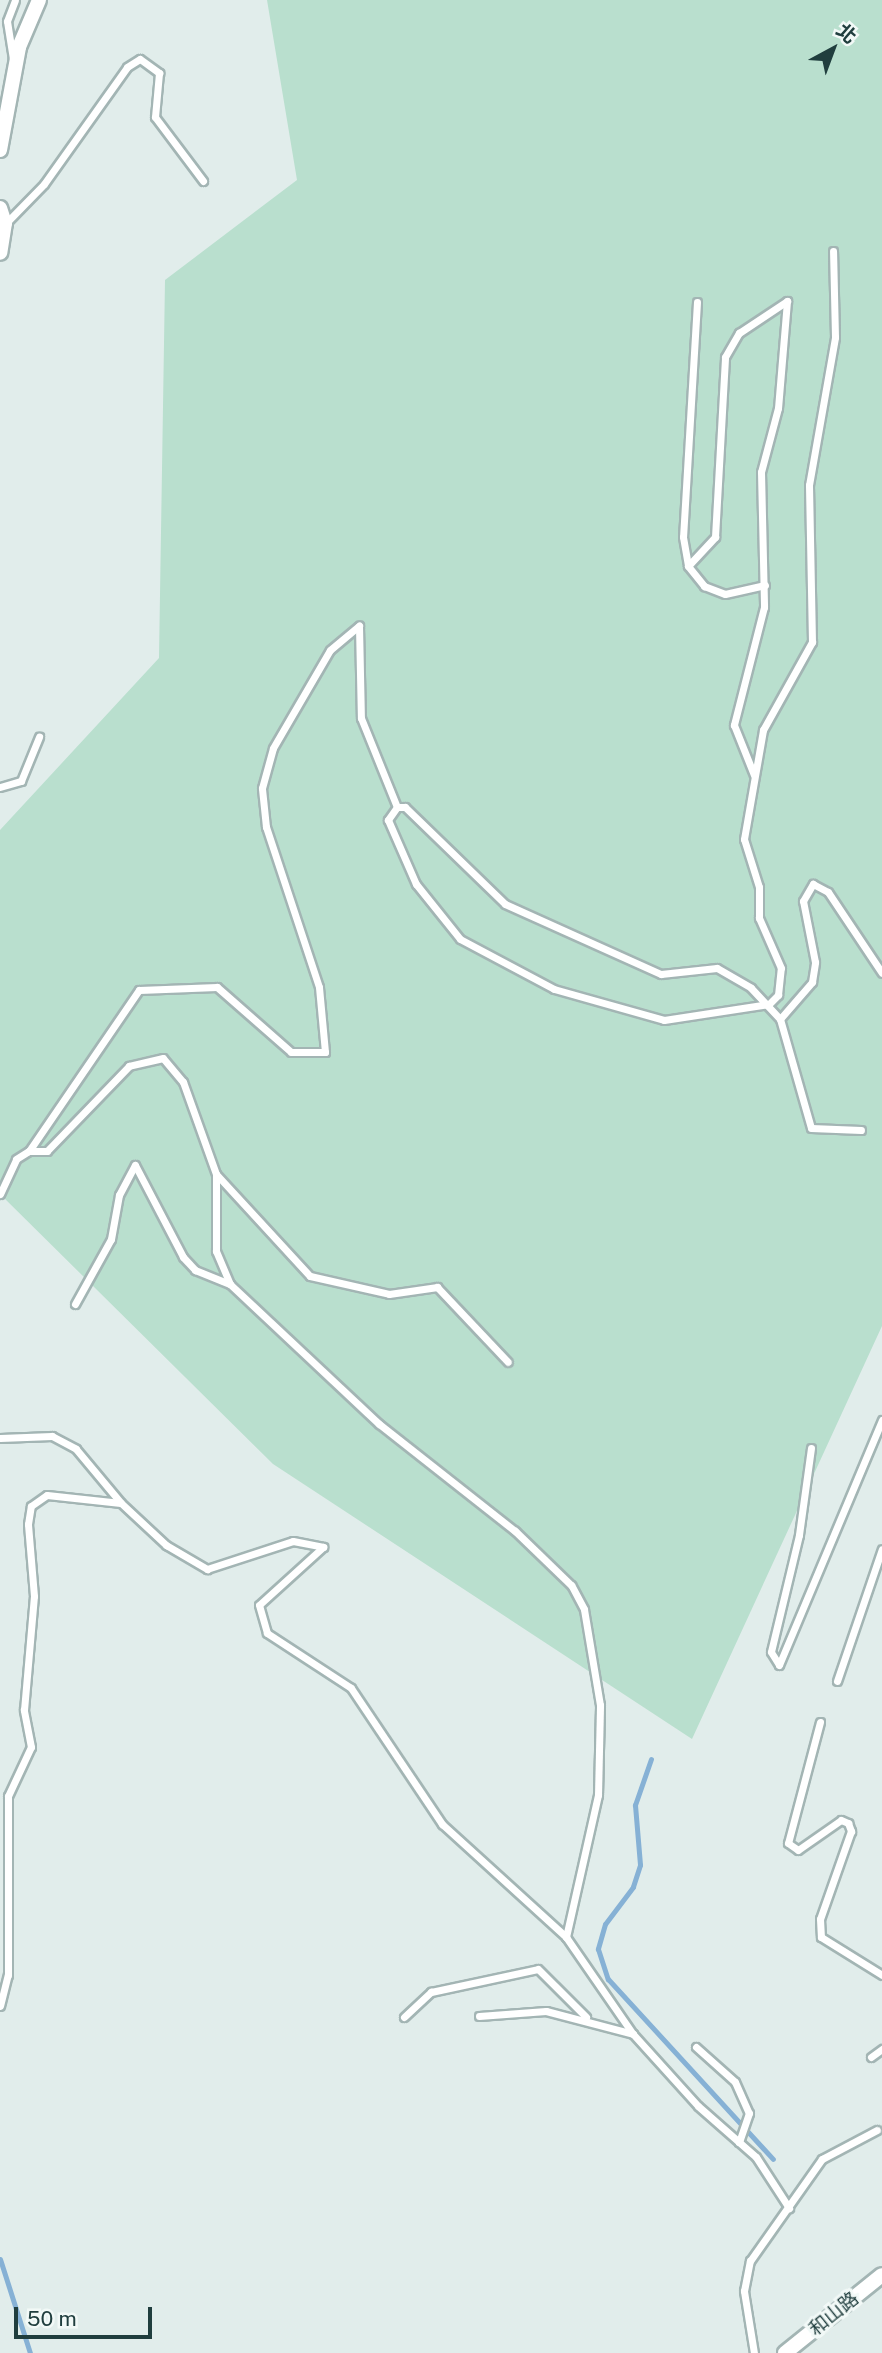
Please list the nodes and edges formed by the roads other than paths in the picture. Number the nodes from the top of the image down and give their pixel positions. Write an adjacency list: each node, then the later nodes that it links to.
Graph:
1 (15, 0): 3 (lane)
2 (39, 0): 3 (street)
3 (17, 80): 4 (street)
4 (0, 150)
5 (203, 181): 7 (lane)
6 (0, 208): 7 (street)
7 (5, 223): 9 (street)
8 (833, 251): 14 (lane)
9 (0, 253)
10 (697, 302): 11 (lane)
11 (688, 566): 12 (lane); 12 (lane)
12 (765, 585): 14 (lane)
13 (39, 737): 15 (lane)
14 (754, 775): 18 (lane)
15 (0, 787)
16 (397, 807): 18 (lane); 18 (lane); 21 (lane)
17 (882, 973): 19 (lane)
18 (769, 1004): 19 (lane)
19 (780, 1019): 20 (lane)
20 (861, 1130)
21 (29, 1151): 22 (lane); 23 (lane)
22 (216, 1174): 24 (lane); 26 (lane)
23 (0, 1194)
24 (230, 1284): 25 (lane); 34 (lane)
25 (75, 1304)
26 (508, 1362)
27 (882, 1420): 29 (lane)
28 (0, 1438): 30 (lane)
29 (811, 1448)
30 (121, 1503): 34 (lane); 36 (lane)
31 (882, 1549): 32 (lane)
32 (837, 1681)
33 (820, 1722): 35 (lane)
34 (566, 1937): 40 (lane)
35 (882, 1975)
36 (0, 2006)
37 (479, 2016): 39 (lane)
38 (404, 2017): 39 (lane)
39 (586, 2017): 40 (lane)
40 (633, 2034): 45 (lane)
41 (696, 2047): 45 (lane)
42 (882, 2049): 43 (lane)
43 (871, 2057)
44 (877, 2130): 46 (lane)
45 (739, 2142): 46 (lane)
46 (789, 2208): 48 (lane)
47 (882, 2275): 49 (street, 和山路)
48 (754, 2353)
49 (785, 2353)

